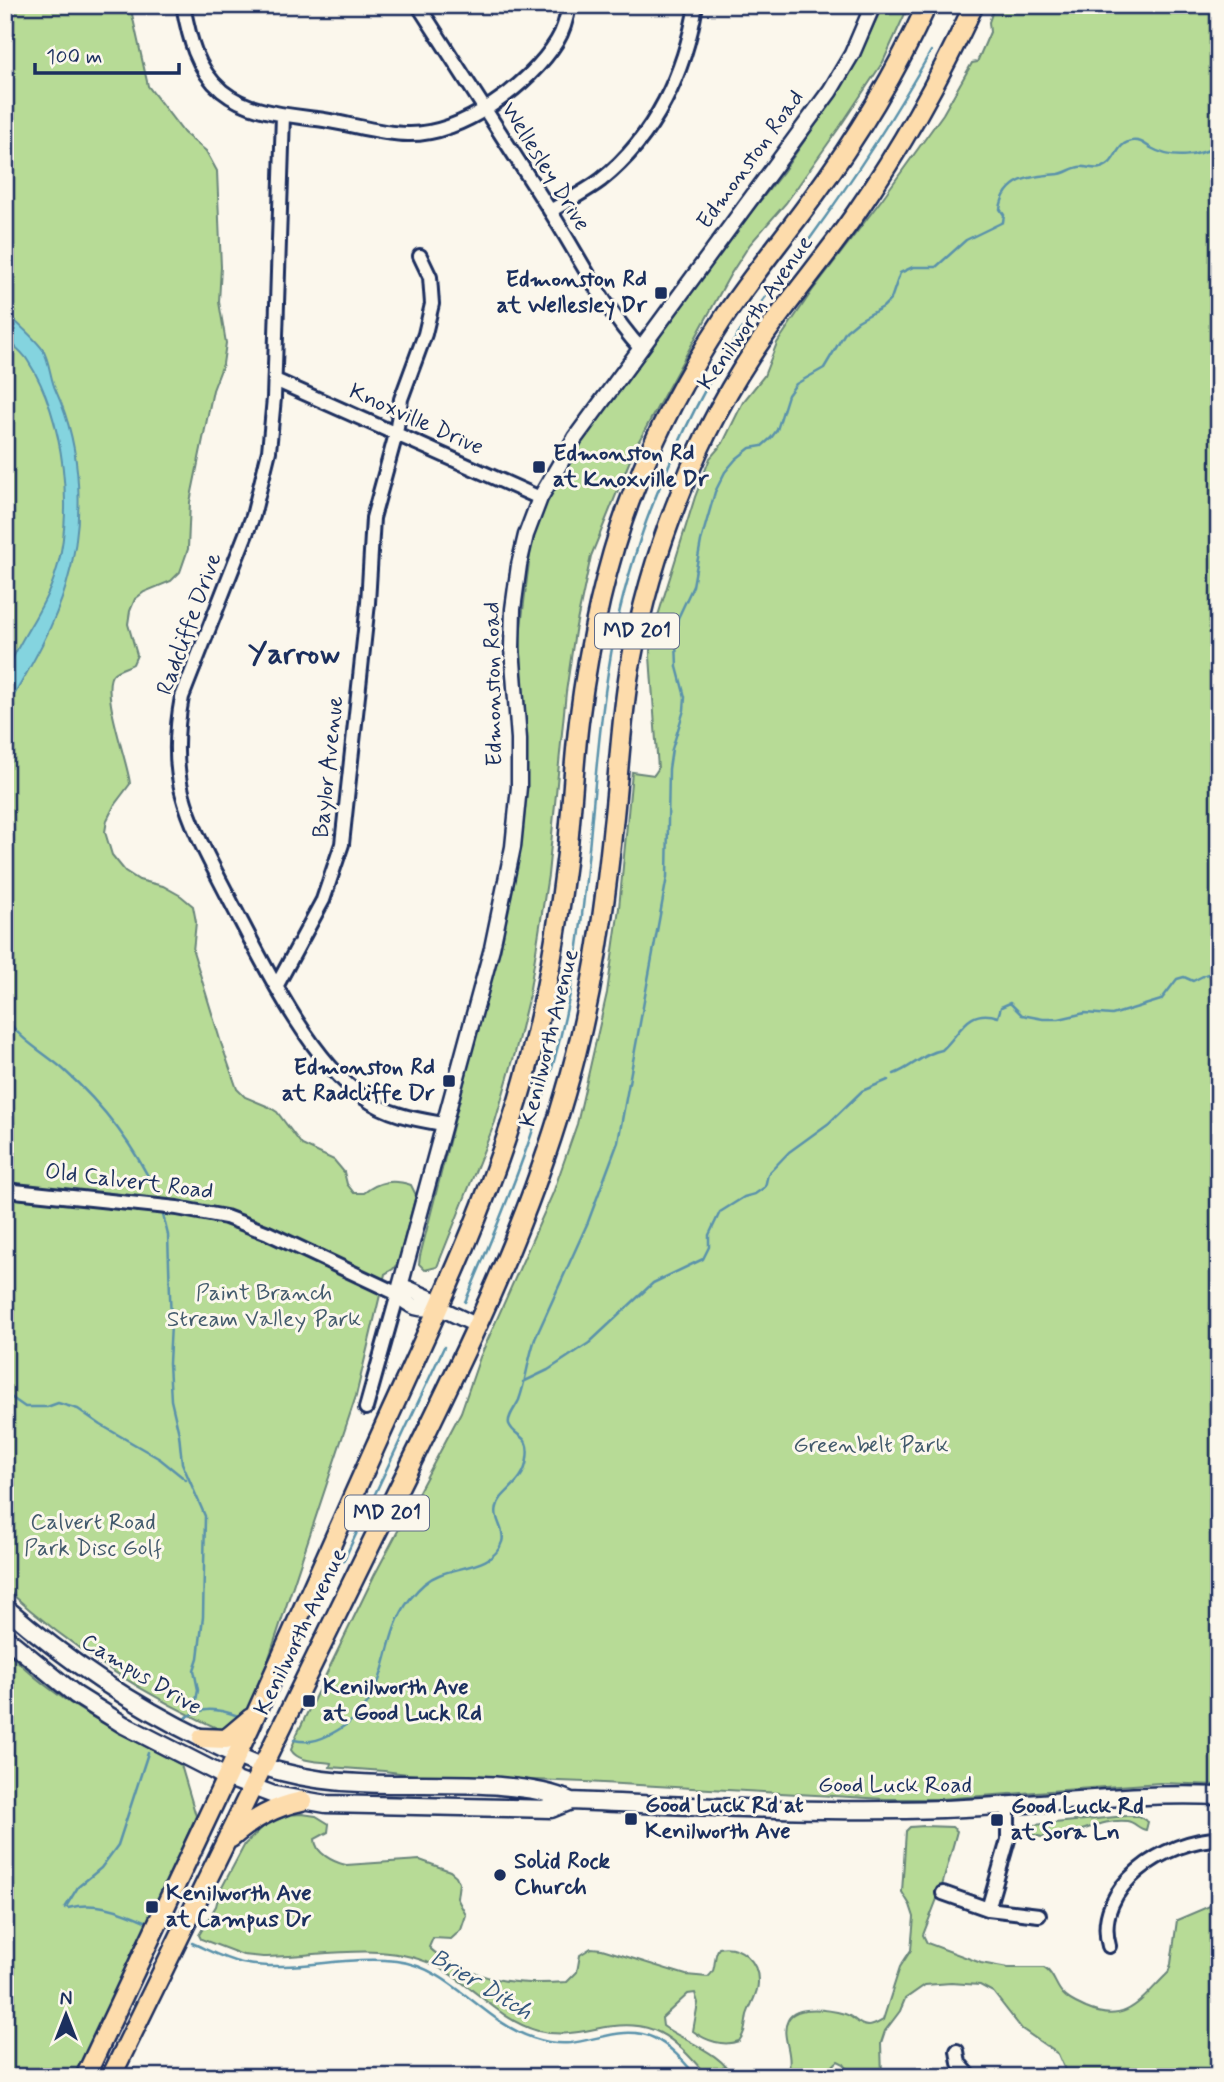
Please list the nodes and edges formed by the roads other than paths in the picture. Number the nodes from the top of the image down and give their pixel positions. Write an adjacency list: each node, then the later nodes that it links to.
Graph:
1 (183, 5): 9 (street)
2 (418, 5): 8 (street, Wellesley Drive)
3 (569, 5): 8 (street)
4 (696, 5): 10 (street)
5 (873, 5): 12 (street, Edmonston Road)
6 (927, 5): 20 (main road, Kenilworth Avenue / MD 201)
7 (974, 5): 21 (main road, Kenilworth Avenue / MD 201)
8 (485, 110): 9 (street); 10 (street, Wellesley Drive)
9 (284, 115): 13 (street, Radcliffe Drive)
10 (550, 211): 12 (street, Wellesley Drive)
11 (420, 256): 14 (street, Baylor Avenue)
12 (640, 348): 15 (street, Edmonston Road)
13 (275, 380): 14 (street, Knoxville Drive); 16 (street, Radcliffe Drive)
14 (396, 434): 15 (street, Knoxville Drive); 16 (street, Baylor Avenue)
15 (540, 498): 17 (street, Edmonston Road)
16 (277, 985): 17 (street, Radcliffe Drive)
17 (443, 1124): 19 (street, Edmonston Road)
18 (5, 1191): 19 (street, Old Calvert Road)
19 (398, 1294): 20 (street, Old Calvert Road); 22 (street, Edmonston Road)
20 (438, 1307): 21 (street, Old Calvert Road); 25 (main road, Kenilworth Avenue / MD 201)
21 (476, 1325): 28 (main road, Kenilworth Avenue / MD 201)
22 (366, 1408)
23 (5, 1607): 26 (main road, Campus Drive)
24 (5, 1637): 29 (main road, Campus Drive)
25 (256, 1713): 26 (main road); 27 (main road, Kenilworth Avenue / MD 201)
26 (202, 1738): 27 (main road, Campus Drive)
27 (236, 1755): 28 (main road, Campus Drive); 29 (main road, Kenilworth Avenue / MD 201)
28 (263, 1766): 30 (main road, Kenilworth Avenue / MD 201); 33 (main road, Good Luck Road)
29 (226, 1777): 30 (main road, Campus Drive); 42 (main road, Kenilworth Avenue / MD 201)
30 (252, 1788): 32 (main road, Good Luck Road); 36 (main road, Kenilworth Avenue / MD 201)
31 (1219, 1796): 34 (main road, Good Luck Road)
32 (302, 1801): 33 (main road, Good Luck Road); 36 (main road)
33 (571, 1801): 34 (main road, Good Luck Road)
34 (1008, 1805): 38 (street)
35 (1219, 1839): 40 (street)
36 (226, 1843): 43 (main road, Kenilworth Avenue / MD 201)
37 (943, 1893): 38 (street)
38 (988, 1909): 39 (street)
39 (1039, 1915)
40 (1108, 1947)
41 (957, 2051): 44 (street)
42 (85, 2077)
43 (111, 2077)
44 (971, 2077)

